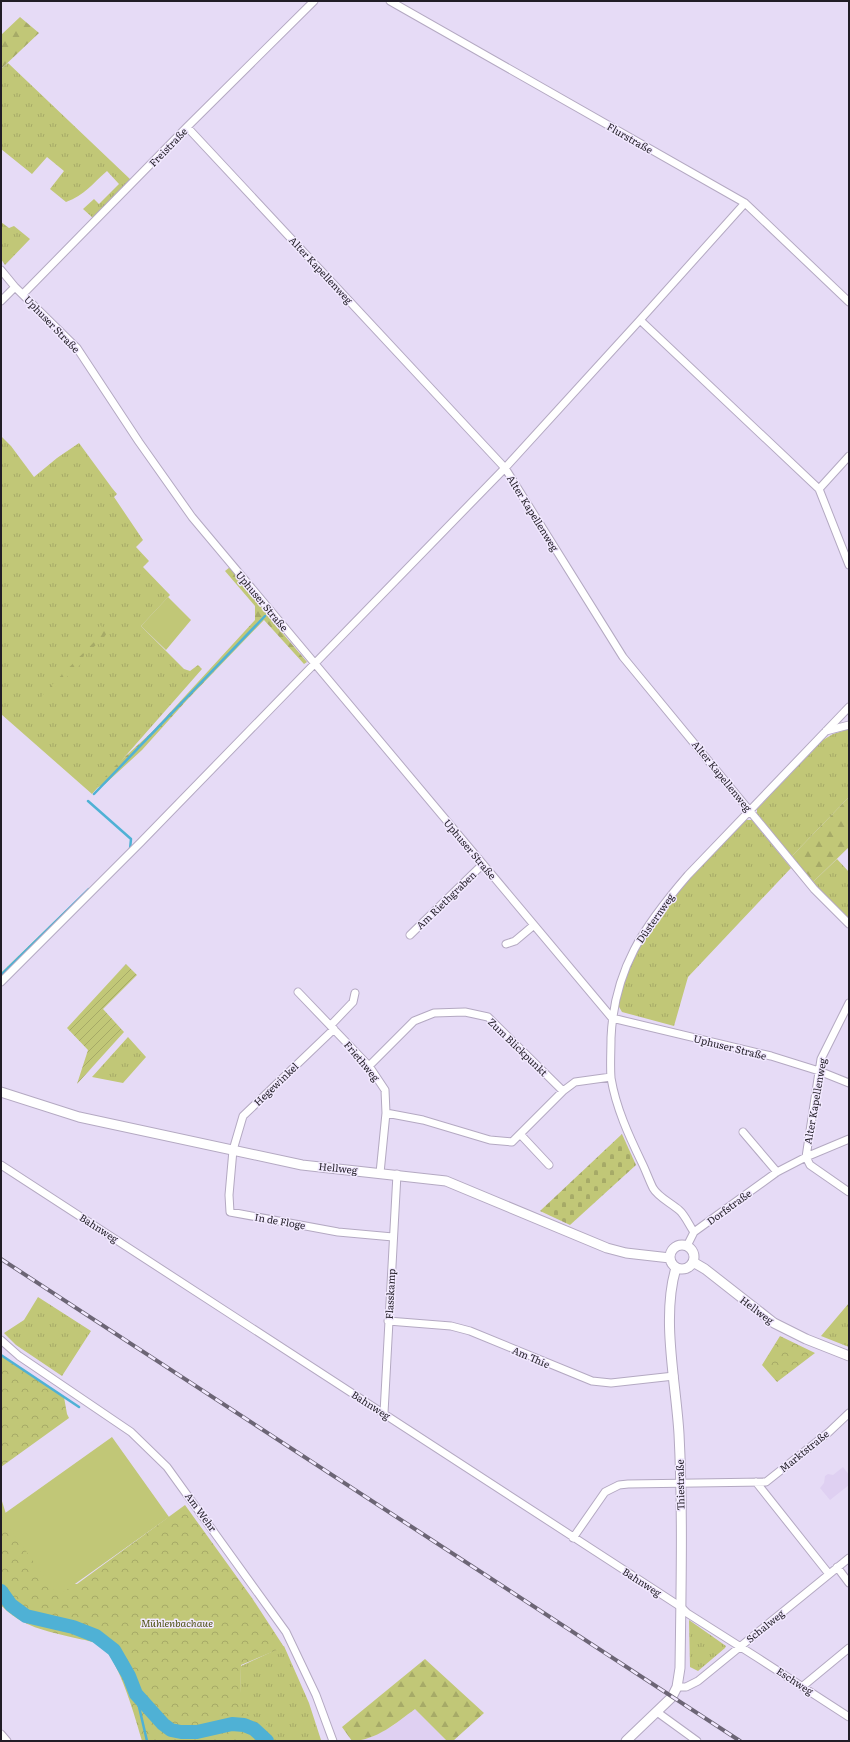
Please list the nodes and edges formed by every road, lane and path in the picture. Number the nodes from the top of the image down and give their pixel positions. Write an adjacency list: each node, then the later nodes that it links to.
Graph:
1 (314, 1): 3 (street, Freistraße)
2 (390, 1): 4 (street, Flurstraße)
3 (187, 127): 7 (street, Freistraße); 12 (street, Alter Kapellenweg)
4 (745, 203): 9 (street, Flurstraße); 10 (street)
5 (1, 270): 6 (street, Uphuser Straße)
6 (15, 288): 7 (street, Uphuser Straße); 8 (street)
7 (23, 294): 15 (street, Uphuser Straße)
8 (1, 301)
9 (849, 302)
10 (640, 320): 12 (street); 13 (street)
11 (849, 456): 13 (street)
12 (505, 468): 15 (street); 19 (street, Alter Kapellenweg)
13 (819, 489): 14 (street)
14 (849, 564)
15 (314, 663): 20 (street, Uphuser Straße); 25 (street)
16 (849, 707): 18 (street, Düsternweg)
17 (849, 725): 18 (street)
18 (826, 731): 19 (street, Düsternweg)
19 (750, 811): 21 (street, Alter Kapellenweg); 29 (street, Düsternweg)
20 (483, 864): 22 (street, Uphuser Straße); 23 (street, Am Riethgraben)
21 (849, 924)
22 (534, 925): 24 (street); 29 (street, Uphuser Straße)
23 (410, 935)
24 (506, 944)
25 (1, 982)
26 (298, 992): 30 (street, Friethweg)
27 (355, 993): 30 (street)
28 (849, 1003): 32 (street, Alter Kapellenweg)
29 (612, 1018): 32 (street, Uphuser Straße); 33 (street, Düsternweg)
30 (333, 1027): 31 (street, Friethweg); 41 (street, Hegewinkel)
31 (369, 1066): 35 (street, Zum Blickpunkt); 37 (street, Friethweg)
32 (819, 1071): 34 (street, Uphuser Straße); 42 (street, Alter Kapellenweg)
33 (611, 1077): 35 (street); 49 (street, Düsternweg)
34 (849, 1083)
35 (563, 1091): 39 (street)
36 (1, 1092): 41 (street, Hellweg)
37 (386, 1113): 39 (street); 46 (street, Friethweg)
38 (743, 1132): 45 (street)
39 (520, 1134): 44 (street)
40 (849, 1139): 42 (street, Dorfstraße)
41 (233, 1150): 46 (street, Hellweg); 50 (street, In de Floge)
42 (806, 1157): 45 (street, Dorfstraße); 48 (street)
43 (1, 1165): 60 (street, Bahnweg)
44 (549, 1165)
45 (777, 1172): 49 (street, Dorfstraße)
46 (380, 1173): 47 (street, Hellweg)
47 (397, 1174): 50 (street, Flasskamp); 52 (street, Hellweg)
48 (849, 1192)
49 (694, 1232): 51 (street, Dorfstraße)
50 (393, 1237): 55 (street, Flasskamp)
51 (687, 1246): 52 (street); 53 (street)
52 (670, 1258): 54 (street)
53 (693, 1262): 54 (street); 57 (street, Hellweg)
54 (676, 1268): 58 (street, Thiestraße)
55 (388, 1321): 58 (street, Am Thie); 60 (street, Flasskamp)
56 (1, 1340): 78 (street, Am Wehr)
57 (849, 1356)
58 (674, 1376): 62 (street, Thiestraße)
59 (849, 1412): 61 (street, Marktstraße)
60 (384, 1413): 63 (street, Bahnweg)
61 (756, 1482): 62 (street, Marktstraße); 66 (street)
62 (680, 1483): 63 (street, Marktstraße); 68 (street, Thiestraße)
63 (573, 1538): 68 (street, Bahnweg)
64 (849, 1558): 65 (street, Schalweg)
65 (837, 1567): 66 (street, Schalweg); 67 (street)
66 (829, 1574): 69 (street, Schalweg)
67 (849, 1583)
68 (681, 1607): 69 (street, Bahnweg); 71 (street, Thiestraße)
69 (740, 1646): 71 (street, Schalweg); 72 (street, Eschweg)
70 (849, 1648): 72 (street)
71 (677, 1686): 73 (street, Thiestraße)
72 (802, 1686): 74 (street, Eschweg)
73 (657, 1712): 76 (street); 79 (street, Thiestraße)
74 (849, 1717)
75 (1, 1734): 77 (street)
76 (686, 1738): 80 (street)
77 (7, 1741)
78 (332, 1741)
79 (626, 1741)
80 (697, 1741)

